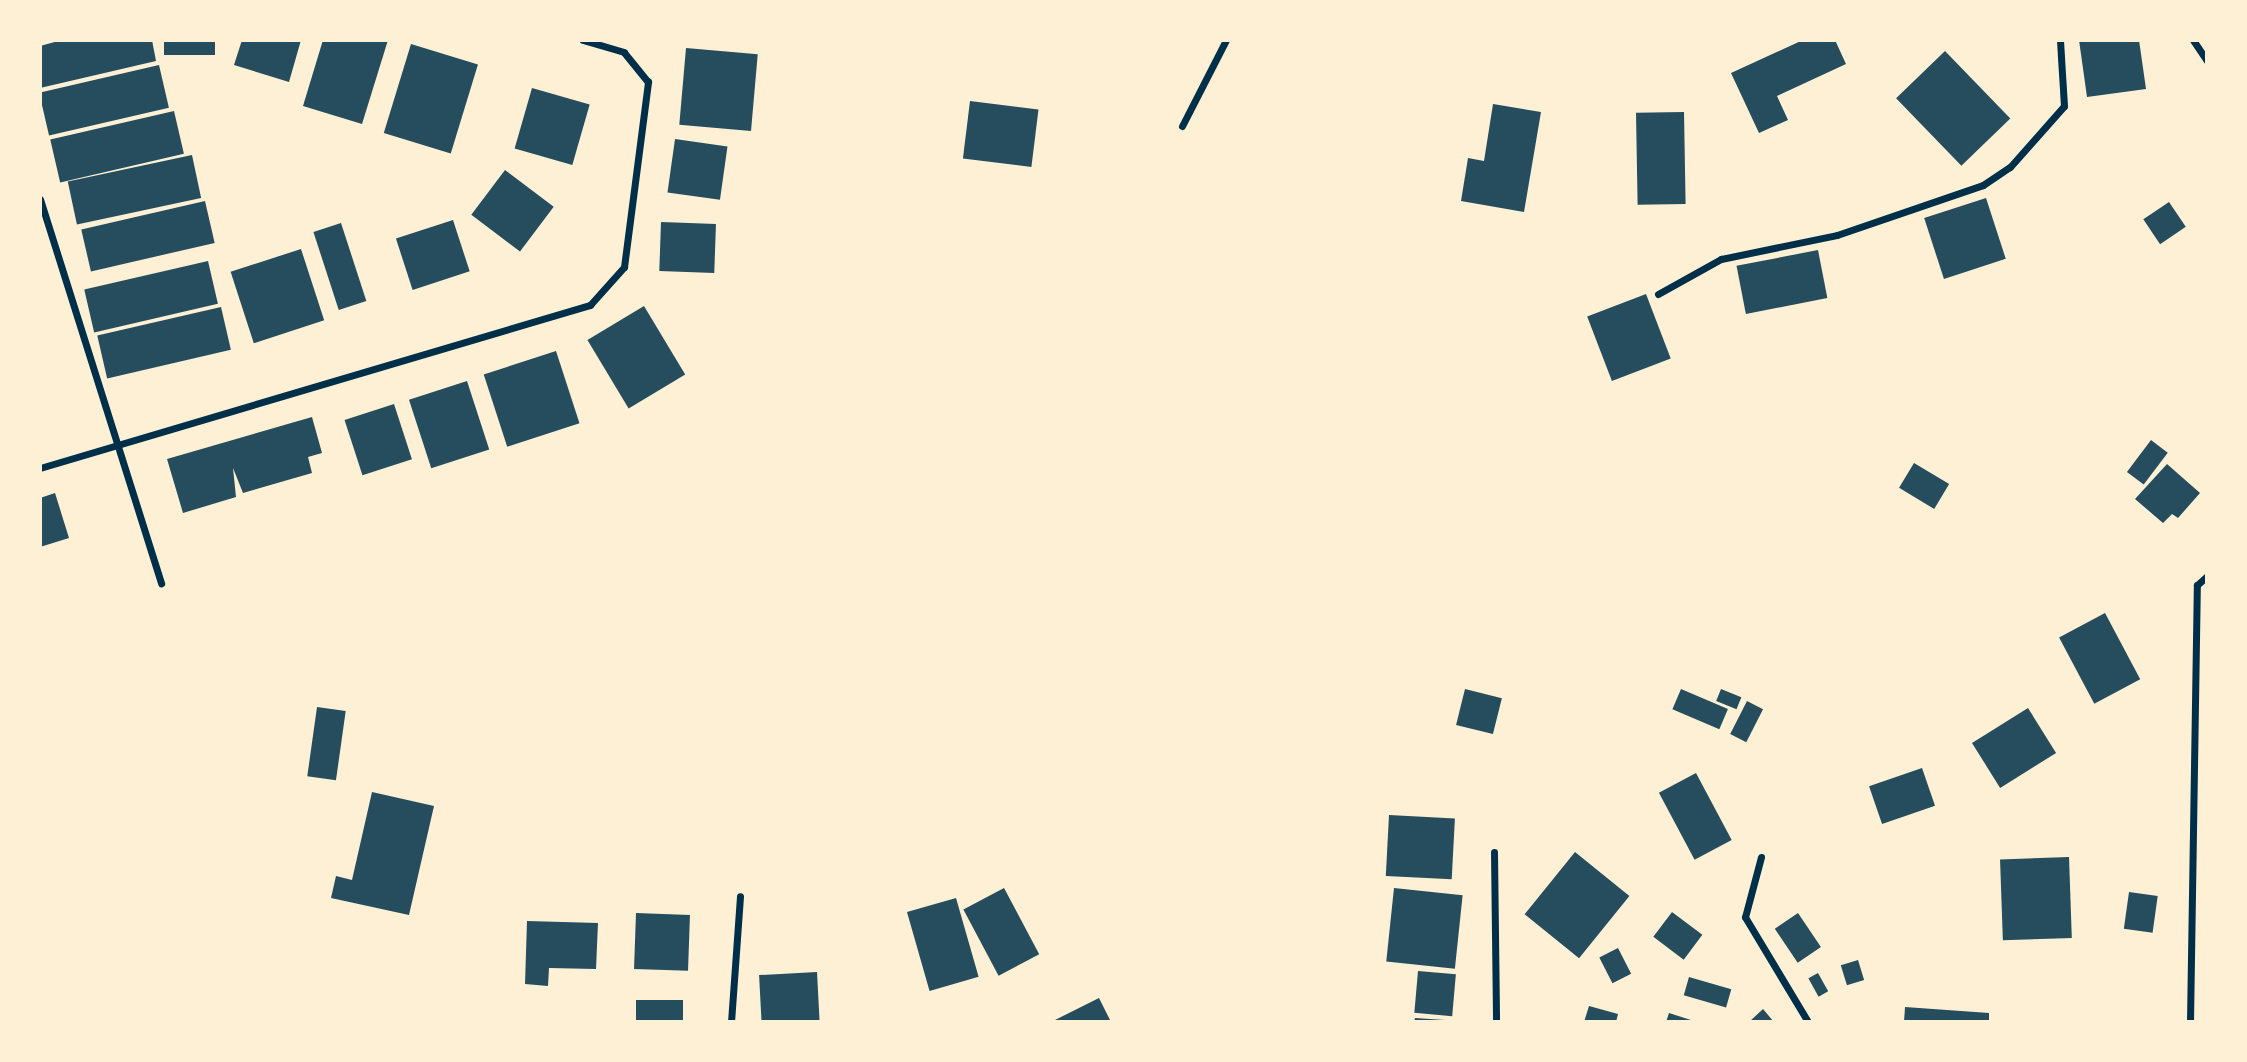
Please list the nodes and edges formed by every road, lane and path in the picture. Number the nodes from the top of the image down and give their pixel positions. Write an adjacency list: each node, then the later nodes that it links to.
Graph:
1 (583, 40): 9 (street)
2 (1226, 40): 6 (street)
3 (2060, 40): 8 (street)
4 (2193, 40): 5 (street)
5 (2207, 61)
6 (1182, 126)
7 (40, 199): 9 (street)
8 (1658, 294)
9 (113, 445): 10 (street); 12 (street)
10 (40, 468)
11 (2207, 576): 13 (street)
12 (161, 583)
13 (2197, 585): 14 (street); 21 (street)
14 (2207, 586)
15 (1494, 852): 19 (street)
16 (1761, 857): 20 (street)
17 (740, 896): 18 (street)
18 (731, 1022)
19 (1496, 1022)
20 (1808, 1022)
21 (2190, 1022)

